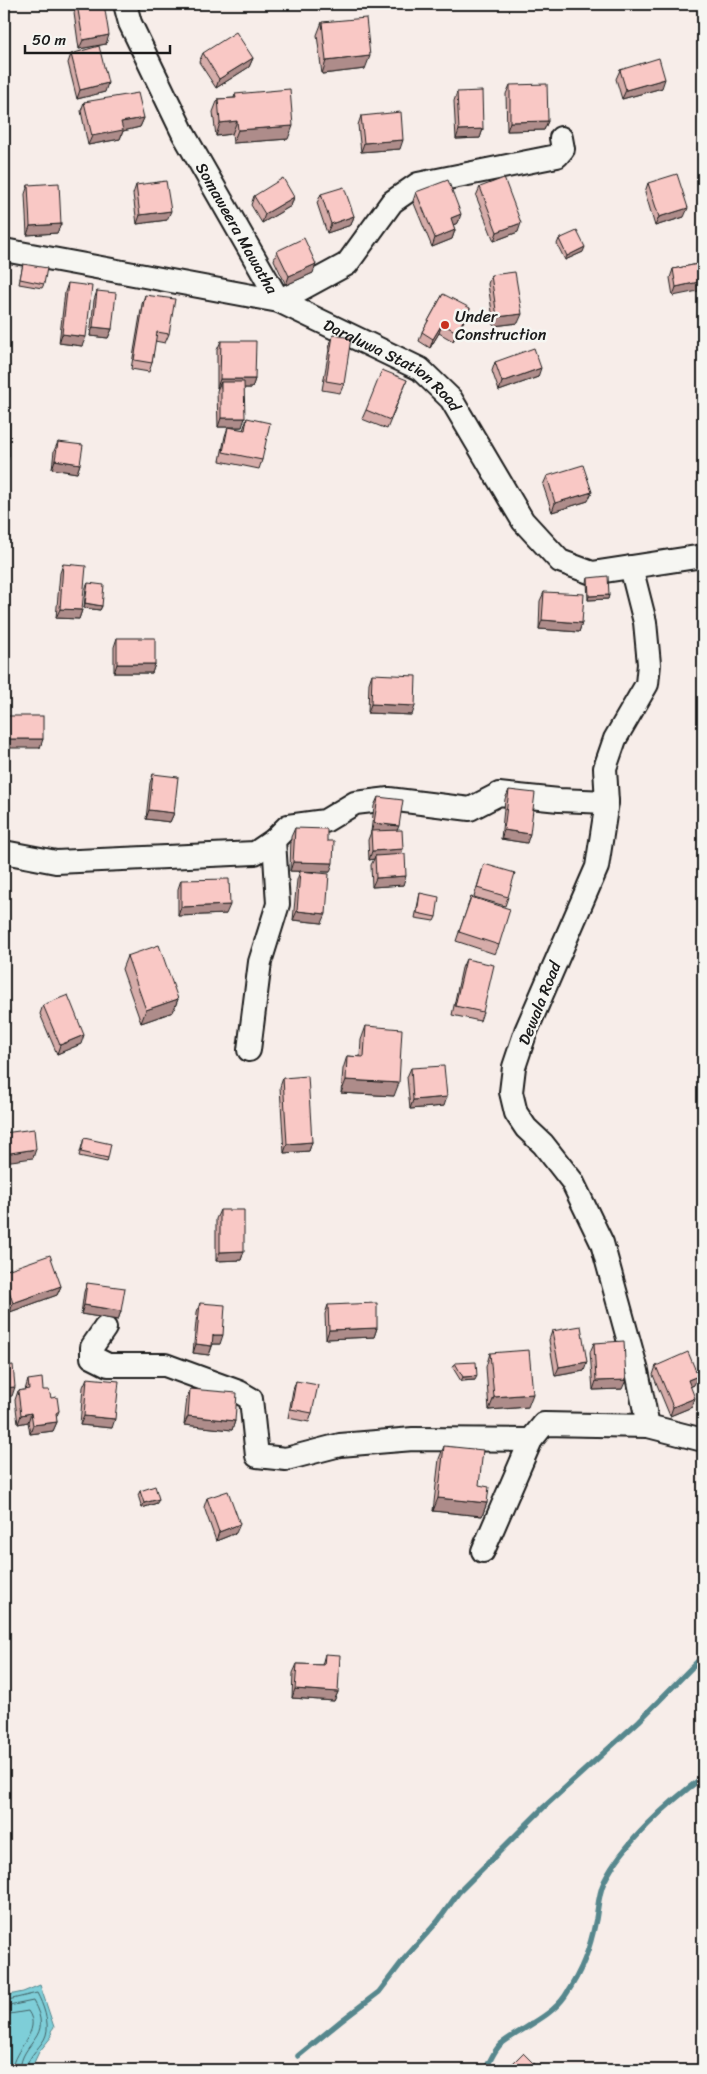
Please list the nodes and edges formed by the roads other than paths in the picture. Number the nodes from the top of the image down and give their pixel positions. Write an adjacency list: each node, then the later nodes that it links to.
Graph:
1 (124, 4): 4 (street, Somaweera Mawatha)
2 (561, 138): 4 (street, Somaweera Mawatha)
3 (4, 250): 4 (street, Daraluwa Station Road)
4 (280, 301): 6 (street, Daraluwa Station Road)
5 (703, 556): 6 (street, Daraluwa Station Road)
6 (631, 567): 7 (street, Dewala Road)
7 (607, 802): 8 (street); 12 (street, Dewala Road)
8 (274, 840): 9 (street); 10 (street)
9 (4, 852)
10 (249, 1050)
11 (105, 1328): 13 (street)
12 (648, 1426): 13 (street); 14 (street)
13 (531, 1440): 15 (street)
14 (703, 1440)
15 (483, 1551)

